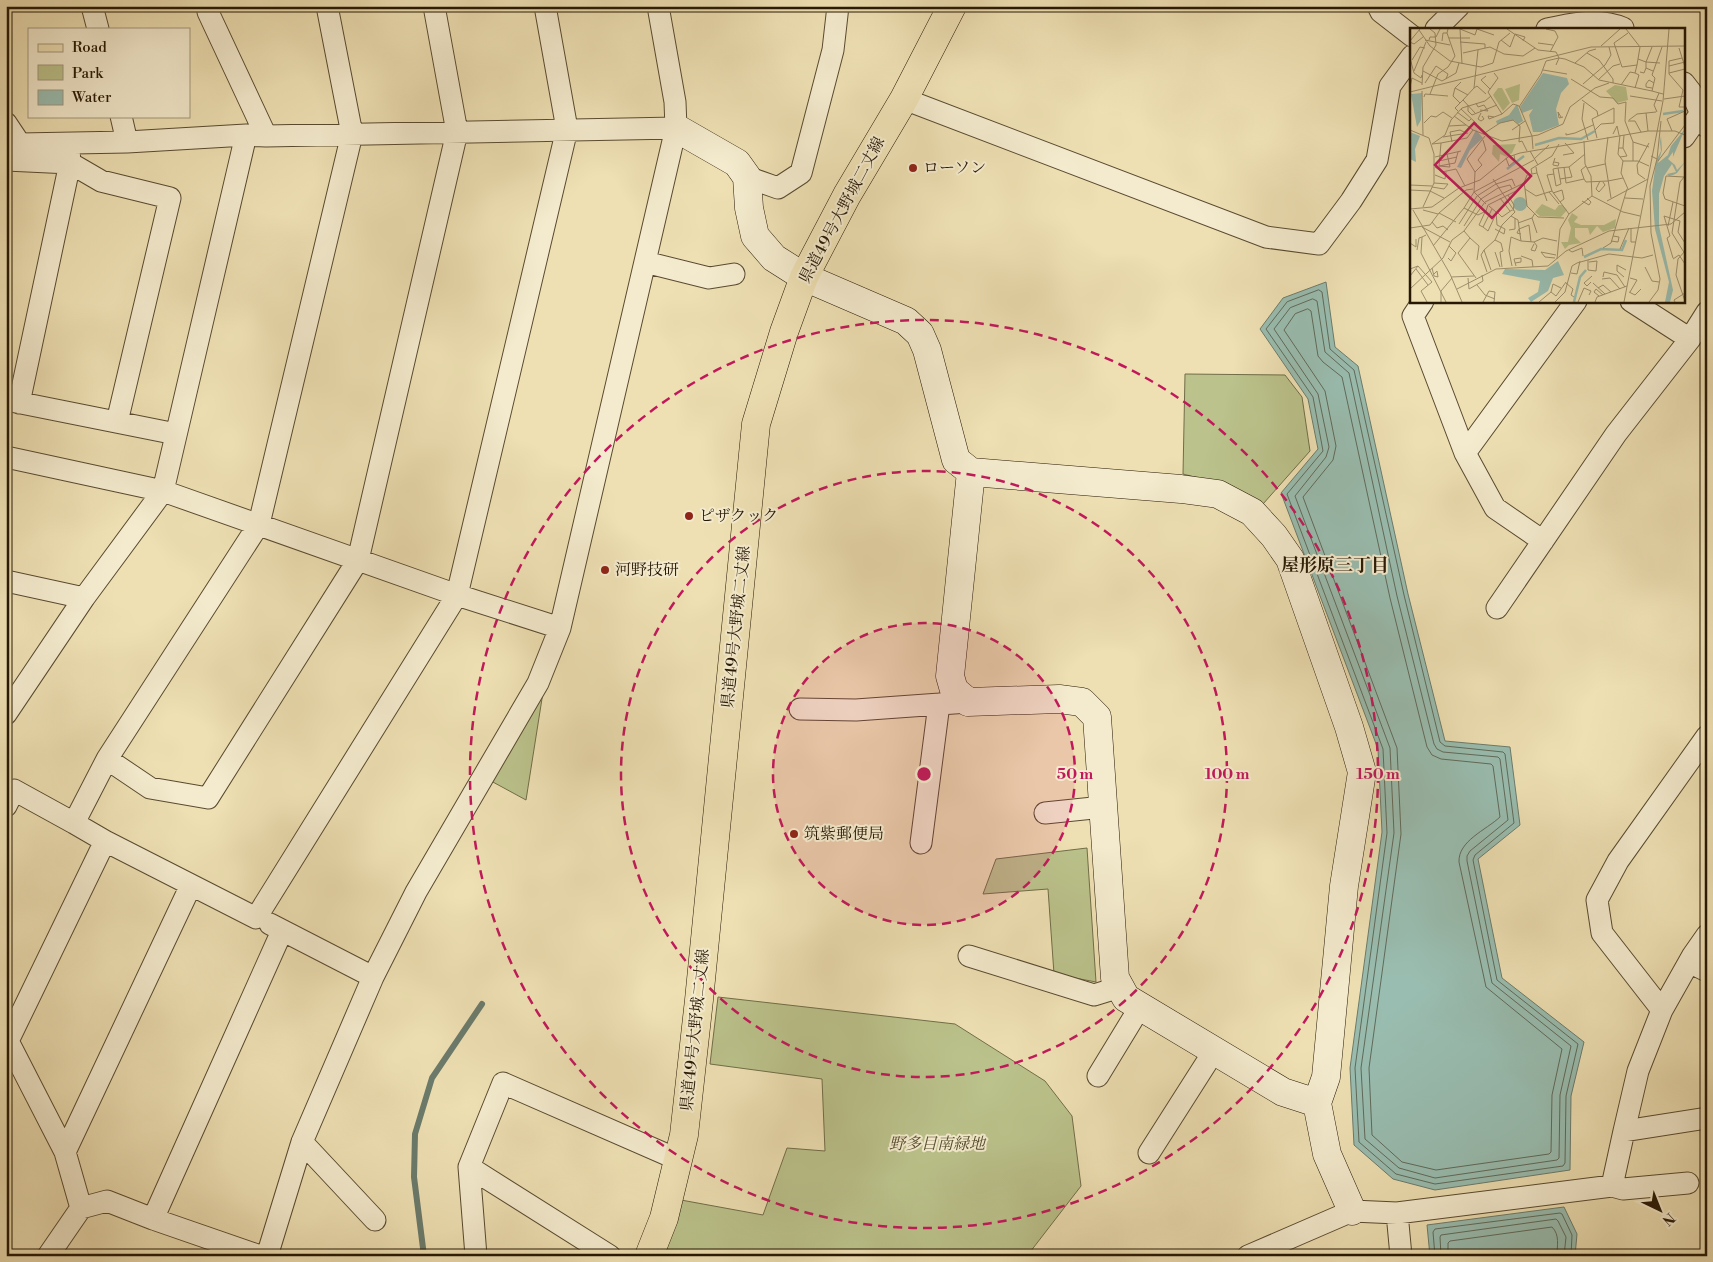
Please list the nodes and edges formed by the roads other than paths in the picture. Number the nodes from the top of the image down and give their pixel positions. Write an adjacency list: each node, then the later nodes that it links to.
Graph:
1 (92, 6): 11 (street)
2 (327, 6): 25 (street)
3 (434, 6): 24 (street)
4 (545, 6): 23 (street)
5 (658, 6): 22 (street)
6 (838, 6): 31 (street)
7 (952, 6): 18 (main road, 県道49号大野城二丈線)
8 (1378, 6): 15 (street)
9 (1459, 6): 12 (street)
10 (208, 8): 27 (street)
11 (98, 28)
12 (1437, 28)
13 (1552, 28): 14 (street)
14 (1623, 28)
15 (1410, 34)
16 (1410, 59): 18 (street)
17 (1686, 86): 19 (street)
18 (904, 99): 34 (main road, 県道49号大野城二丈線)
19 (1705, 115): 26 (street)
20 (121, 118): 28 (street)
21 (6, 123): 29 (street)
22 (676, 128): 23 (street); 31 (street); 32 (street)
23 (567, 129): 24 (street); 51 (street)
24 (457, 132): 25 (street); 49 (street)
25 (352, 134): 27 (street); 47 (street)
26 (1686, 135)
27 (256, 136): 28 (street); 42 (street)
28 (127, 142): 29 (street)
29 (69, 153): 30 (street); 40 (street); 41 (street)
30 (6, 160)
31 (747, 177): 34 (street)
32 (645, 262): 33 (street); 54 (street)
33 (734, 274)
34 (804, 277): 45 (street); 86 (main road, 県道49号大野城二丈線)
35 (1422, 302): 43 (street)
36 (1575, 302): 43 (street)
37 (1634, 302): 39 (street)
38 (1707, 312): 39 (street)
39 (1690, 339): 48 (street)
40 (12, 401): 41 (street)
41 (117, 422): 42 (street)
42 (176, 434): 46 (street)
43 (1465, 453): 48 (street)
44 (6, 457): 46 (street)
45 (971, 472): 55 (street); 80 (street)
46 (163, 490): 47 (street); 52 (street)
47 (259, 524): 49 (street); 60 (street)
48 (1543, 541): 53 (street)
49 (358, 560): 51 (street); 60 (street)
50 (6, 581): 52 (street)
51 (457, 595): 54 (street); 68 (street)
52 (84, 598): 58 (street)
53 (1497, 608)
54 (560, 628): 73 (street)
55 (968, 702): 56 (street); 62 (street)
56 (939, 704): 57 (street); 66 (street)
57 (800, 709)
58 (6, 714)
59 (1707, 736): 76 (street)
60 (107, 759): 64 (street)
61 (9, 790): 64 (street)
62 (1103, 807): 63 (street); 74 (street)
63 (1045, 814)
64 (74, 823): 65 (street)
65 (105, 841): 67 (street); 77 (street)
66 (921, 843)
67 (191, 885): 68 (street); 84 (street)
68 (256, 918): 69 (street)
69 (282, 930): 73 (street); 93 (street)
70 (1707, 935): 72 (street)
71 (969, 956): 74 (street)
72 (1698, 967): 76 (street)
73 (373, 977): 83 (street)
74 (1120, 988): 75 (street)
75 (1140, 1007): 78 (street); 79 (street)
76 (1662, 1010): 82 (street)
77 (7, 1040): 84 (street)
78 (1214, 1051): 80 (street); 85 (street)
79 (1098, 1076)
80 (1317, 1103): 91 (street)
81 (1707, 1118): 82 (street)
82 (1624, 1131): 89 (street)
83 (302, 1142): 94 (street); 97 (street)
84 (66, 1152): 90 (street)
85 (1149, 1153)
86 (679, 1160): 87 (street); 100 (main road, 県道49号大野城二丈線)
87 (469, 1167): 98 (street); 99 (street)
88 (1688, 1182): 89 (street)
89 (1612, 1186): 92 (street)
90 (81, 1208): 93 (street); 95 (street)
91 (1352, 1210): 92 (street); 101 (street)
92 (1397, 1213): 102 (street)
93 (154, 1219): 96 (street)
94 (375, 1220)
95 (48, 1256)
96 (260, 1256)
97 (267, 1256)
98 (476, 1256)
99 (610, 1256)
100 (649, 1256)
101 (1248, 1256)
102 (1401, 1256)

